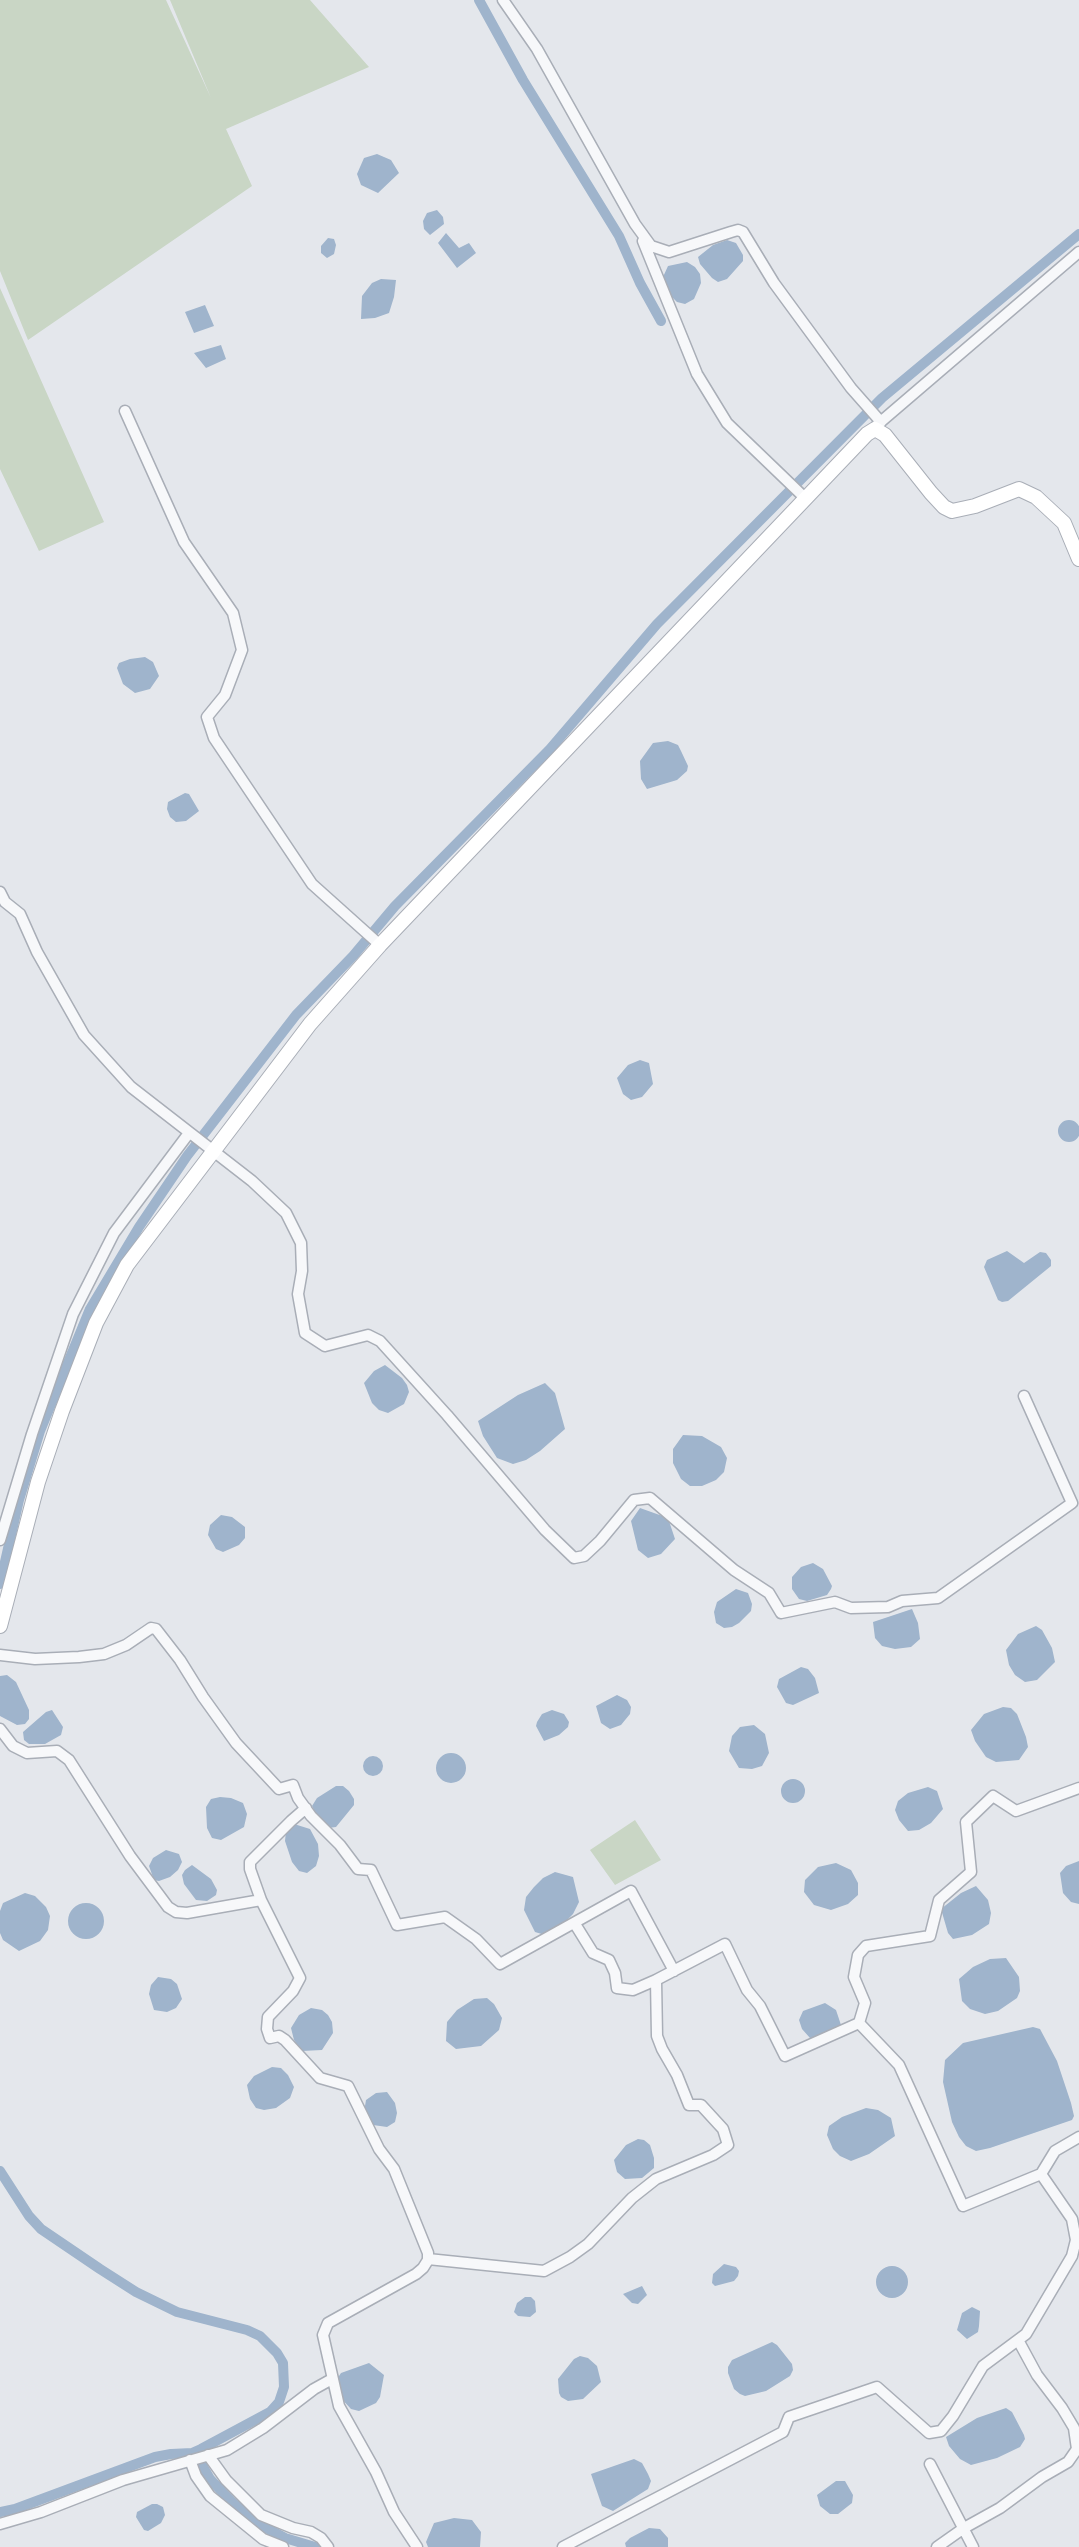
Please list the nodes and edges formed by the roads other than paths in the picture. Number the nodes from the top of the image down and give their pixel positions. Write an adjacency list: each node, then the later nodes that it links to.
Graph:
1 (503, 0): 2 (street)
2 (637, 227): 5 (street); 6 (street)
3 (1079, 252): 5 (street)
4 (125, 411): 9 (street)
5 (876, 426): 6 (street); 7 (street)
6 (805, 498): 9 (street)
7 (1079, 559)
8 (0, 892): 10 (street)
9 (380, 945): 11 (street)
10 (189, 1133): 11 (street); 13 (street)
11 (215, 1151): 12 (street); 14 (street)
12 (1024, 1396)
13 (0, 1540)
14 (0, 1626)
15 (0, 1655): 18 (street)
16 (0, 1729): 19 (street)
17 (1079, 1788): 23 (street)
18 (306, 1808): 19 (street); 20 (street)
19 (261, 1900): 26 (street)
20 (575, 1924): 21 (street); 22 (street)
21 (674, 1971): 22 (street); 23 (street)
22 (656, 1980): 26 (street)
23 (859, 2023): 25 (street)
24 (1079, 2137): 25 (street)
25 (1041, 2174): 27 (street)
26 (428, 2259): 28 (street)
27 (1018, 2340): 33 (street); 37 (street)
28 (332, 2379): 29 (street); 36 (street)
29 (208, 2455): 30 (street); 35 (street)
30 (190, 2460): 32 (street); 34 (street)
31 (930, 2464): 33 (street)
32 (0, 2524)
33 (964, 2528): 38 (street); 39 (street)
34 (283, 2547)
35 (328, 2547)
36 (417, 2547)
37 (563, 2547)
38 (937, 2547)
39 (973, 2547)

